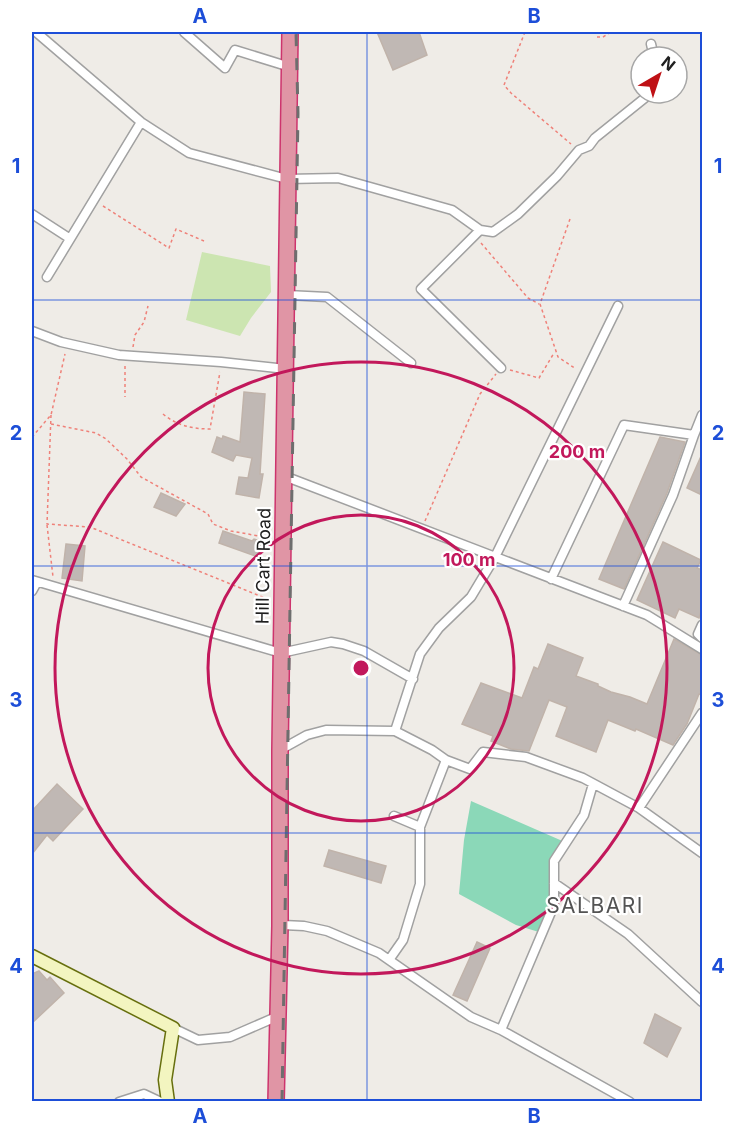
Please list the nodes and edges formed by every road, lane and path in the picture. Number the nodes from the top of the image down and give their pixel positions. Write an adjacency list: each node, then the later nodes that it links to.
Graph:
1 (36, 32): 9 (street)
2 (184, 32): 7 (street)
3 (290, 32): 7 (highway, Hill Cart Road)
4 (525, 32): 10 (path)
5 (612, 32): 6 (path)
6 (597, 37)
7 (290, 67): 11 (highway, Hill Cart Road)
8 (636, 105): 10 (street)
9 (141, 122): 11 (street); 12 (street)
10 (579, 150): 15 (street)
11 (287, 179): 15 (street); 19 (highway, Hill Cart Road)
12 (92, 199): 16 (street); 17 (path)
13 (32, 214): 16 (street)
14 (570, 219): 20 (path)
15 (478, 233): 20 (path); 29 (street)
16 (69, 238): 18 (street)
17 (204, 241)
18 (46, 277)
19 (287, 295): 28 (street); 30 (highway, Hill Cart Road)
20 (540, 304): 31 (path)
21 (148, 306): 26 (path)
22 (618, 306): 31 (street)
23 (32, 331): 24 (street)
24 (68, 344): 26 (street); 34 (path)
25 (554, 353): 29 (path)
26 (128, 356): 27 (street); 32 (path)
27 (221, 362): 30 (street); 33 (path)
28 (411, 363)
29 (501, 368): 41 (path)
30 (286, 369): 39 (highway, Hill Cart Road)
31 (585, 374): 43 (street)
32 (126, 397)
33 (162, 414)
34 (51, 415): 36 (path); 38 (path)
35 (702, 415): 37 (street)
36 (50, 424): 40 (path); 42 (path)
37 (694, 435): 44 (street); 49 (street)
38 (32, 437)
39 (284, 478): 41 (street); 42 (highway, Hill Cart Road)
40 (47, 524): 46 (path); 48 (path)
41 (422, 529): 43 (street)
42 (283, 540): 48 (highway, Hill Cart Road)
43 (495, 557): 44 (street); 54 (street)
44 (552, 579): 49 (street)
45 (34, 581): 46 (street); 47 (street)
46 (54, 587): 53 (street)
47 (32, 591)
48 (282, 605): 53 (highway, Hill Cart Road)
49 (623, 606): 52 (street)
50 (702, 625): 51 (street)
51 (702, 638)
52 (702, 649)
53 (281, 653): 54 (street); 57 (highway, Hill Cart Road)
54 (413, 679): 56 (street)
55 (702, 713): 60 (street)
56 (395, 731): 57 (street); 58 (street)
57 (280, 750): 65 (highway, Hill Cart Road)
58 (446, 760): 59 (street); 62 (street)
59 (593, 784): 60 (street); 64 (street)
60 (639, 808): 63 (street)
61 (394, 816): 62 (street)
62 (420, 826): 67 (street)
63 (702, 853)
64 (554, 883): 68 (street); 71 (street)
65 (280, 926): 67 (street); 69 (highway, Hill Cart Road)
66 (32, 956): 70 (street)
67 (389, 960): 71 (street)
68 (702, 1002)
69 (276, 1017): 70 (street); 75 (highway, Hill Cart Road)
70 (173, 1028): 74 (street)
71 (501, 1030): 76 (street)
72 (119, 1101): 73 (street)
73 (161, 1101)
74 (168, 1101)
75 (276, 1101)
76 (630, 1101)

